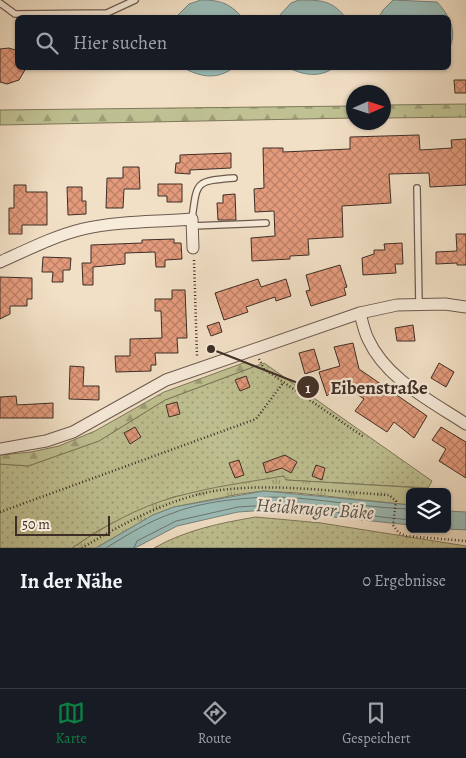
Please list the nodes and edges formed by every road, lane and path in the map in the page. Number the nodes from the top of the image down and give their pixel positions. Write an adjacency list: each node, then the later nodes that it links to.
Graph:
1 (135, 0): 2 (lane)
2 (0, 2)
3 (234, 178): 5 (lane)
4 (417, 188): 9 (lane)
5 (192, 222): 6 (lane); 7 (street); 8 (street)
6 (266, 223)
7 (193, 248): 13 (path)
8 (0, 262)
9 (419, 305): 10 (street); 11 (street)
10 (466, 307)
11 (360, 313): 12 (street); 15 (street)
12 (254, 349): 13 (street); 14 (path)
13 (198, 368): 17 (street)
14 (283, 383): 16 (path); 18 (path)
15 (466, 424)
16 (364, 437)
17 (0, 449)
18 (0, 512)
19 (466, 541): 20 (path)
20 (82, 548)

